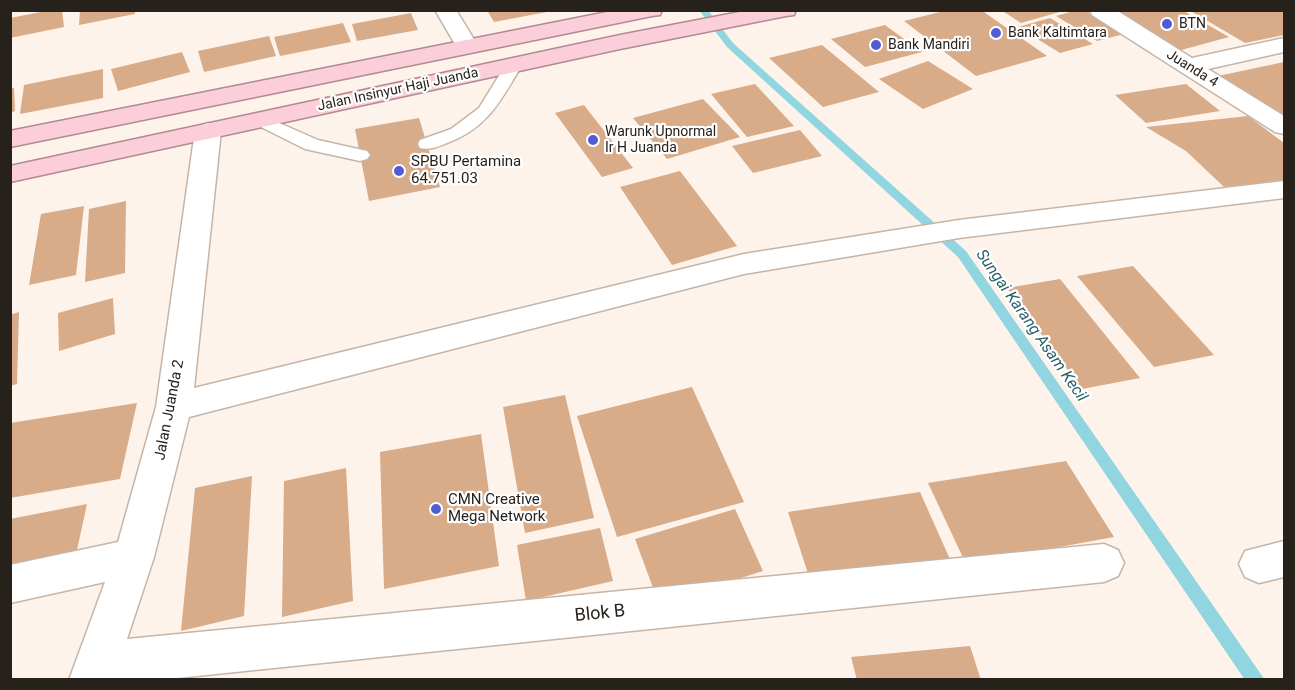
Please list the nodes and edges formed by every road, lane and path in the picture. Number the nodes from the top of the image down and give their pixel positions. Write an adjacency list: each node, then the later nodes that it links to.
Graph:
1 (445, 10): 6 (street)
2 (652, 10): 6 (highway, Jalan Insinyur Haji Juanda)
3 (1100, 10): 8 (street, Juanda 4)
4 (783, 11): 7 (highway, Jalan Insinyur Haji Juanda)
5 (1284, 45): 8 (street)
6 (467, 46): 12 (highway, Jalan Insinyur Haji Juanda)
7 (514, 65): 9 (highway, Jalan Insinyur Haji Juanda); 13 (lane)
8 (1188, 66): 10 (street, Juanda 4)
9 (261, 120): 11 (highway, Jalan Insinyur Haji Juanda); 14 (lane)
10 (1284, 127)
11 (208, 131): 15 (highway, Jalan Insinyur Haji Juanda); 17 (street, Jalan Juanda 2)
12 (10, 139)
13 (427, 144)
14 (360, 155)
15 (10, 174)
16 (1284, 190): 17 (street)
17 (174, 407): 18 (street, Jalan Juanda 2)
18 (134, 557): 20 (street); 21 (street, Jalan Juanda 2)
19 (1104, 563): 21 (street, Blok B)
20 (10, 584)
21 (93, 672)

